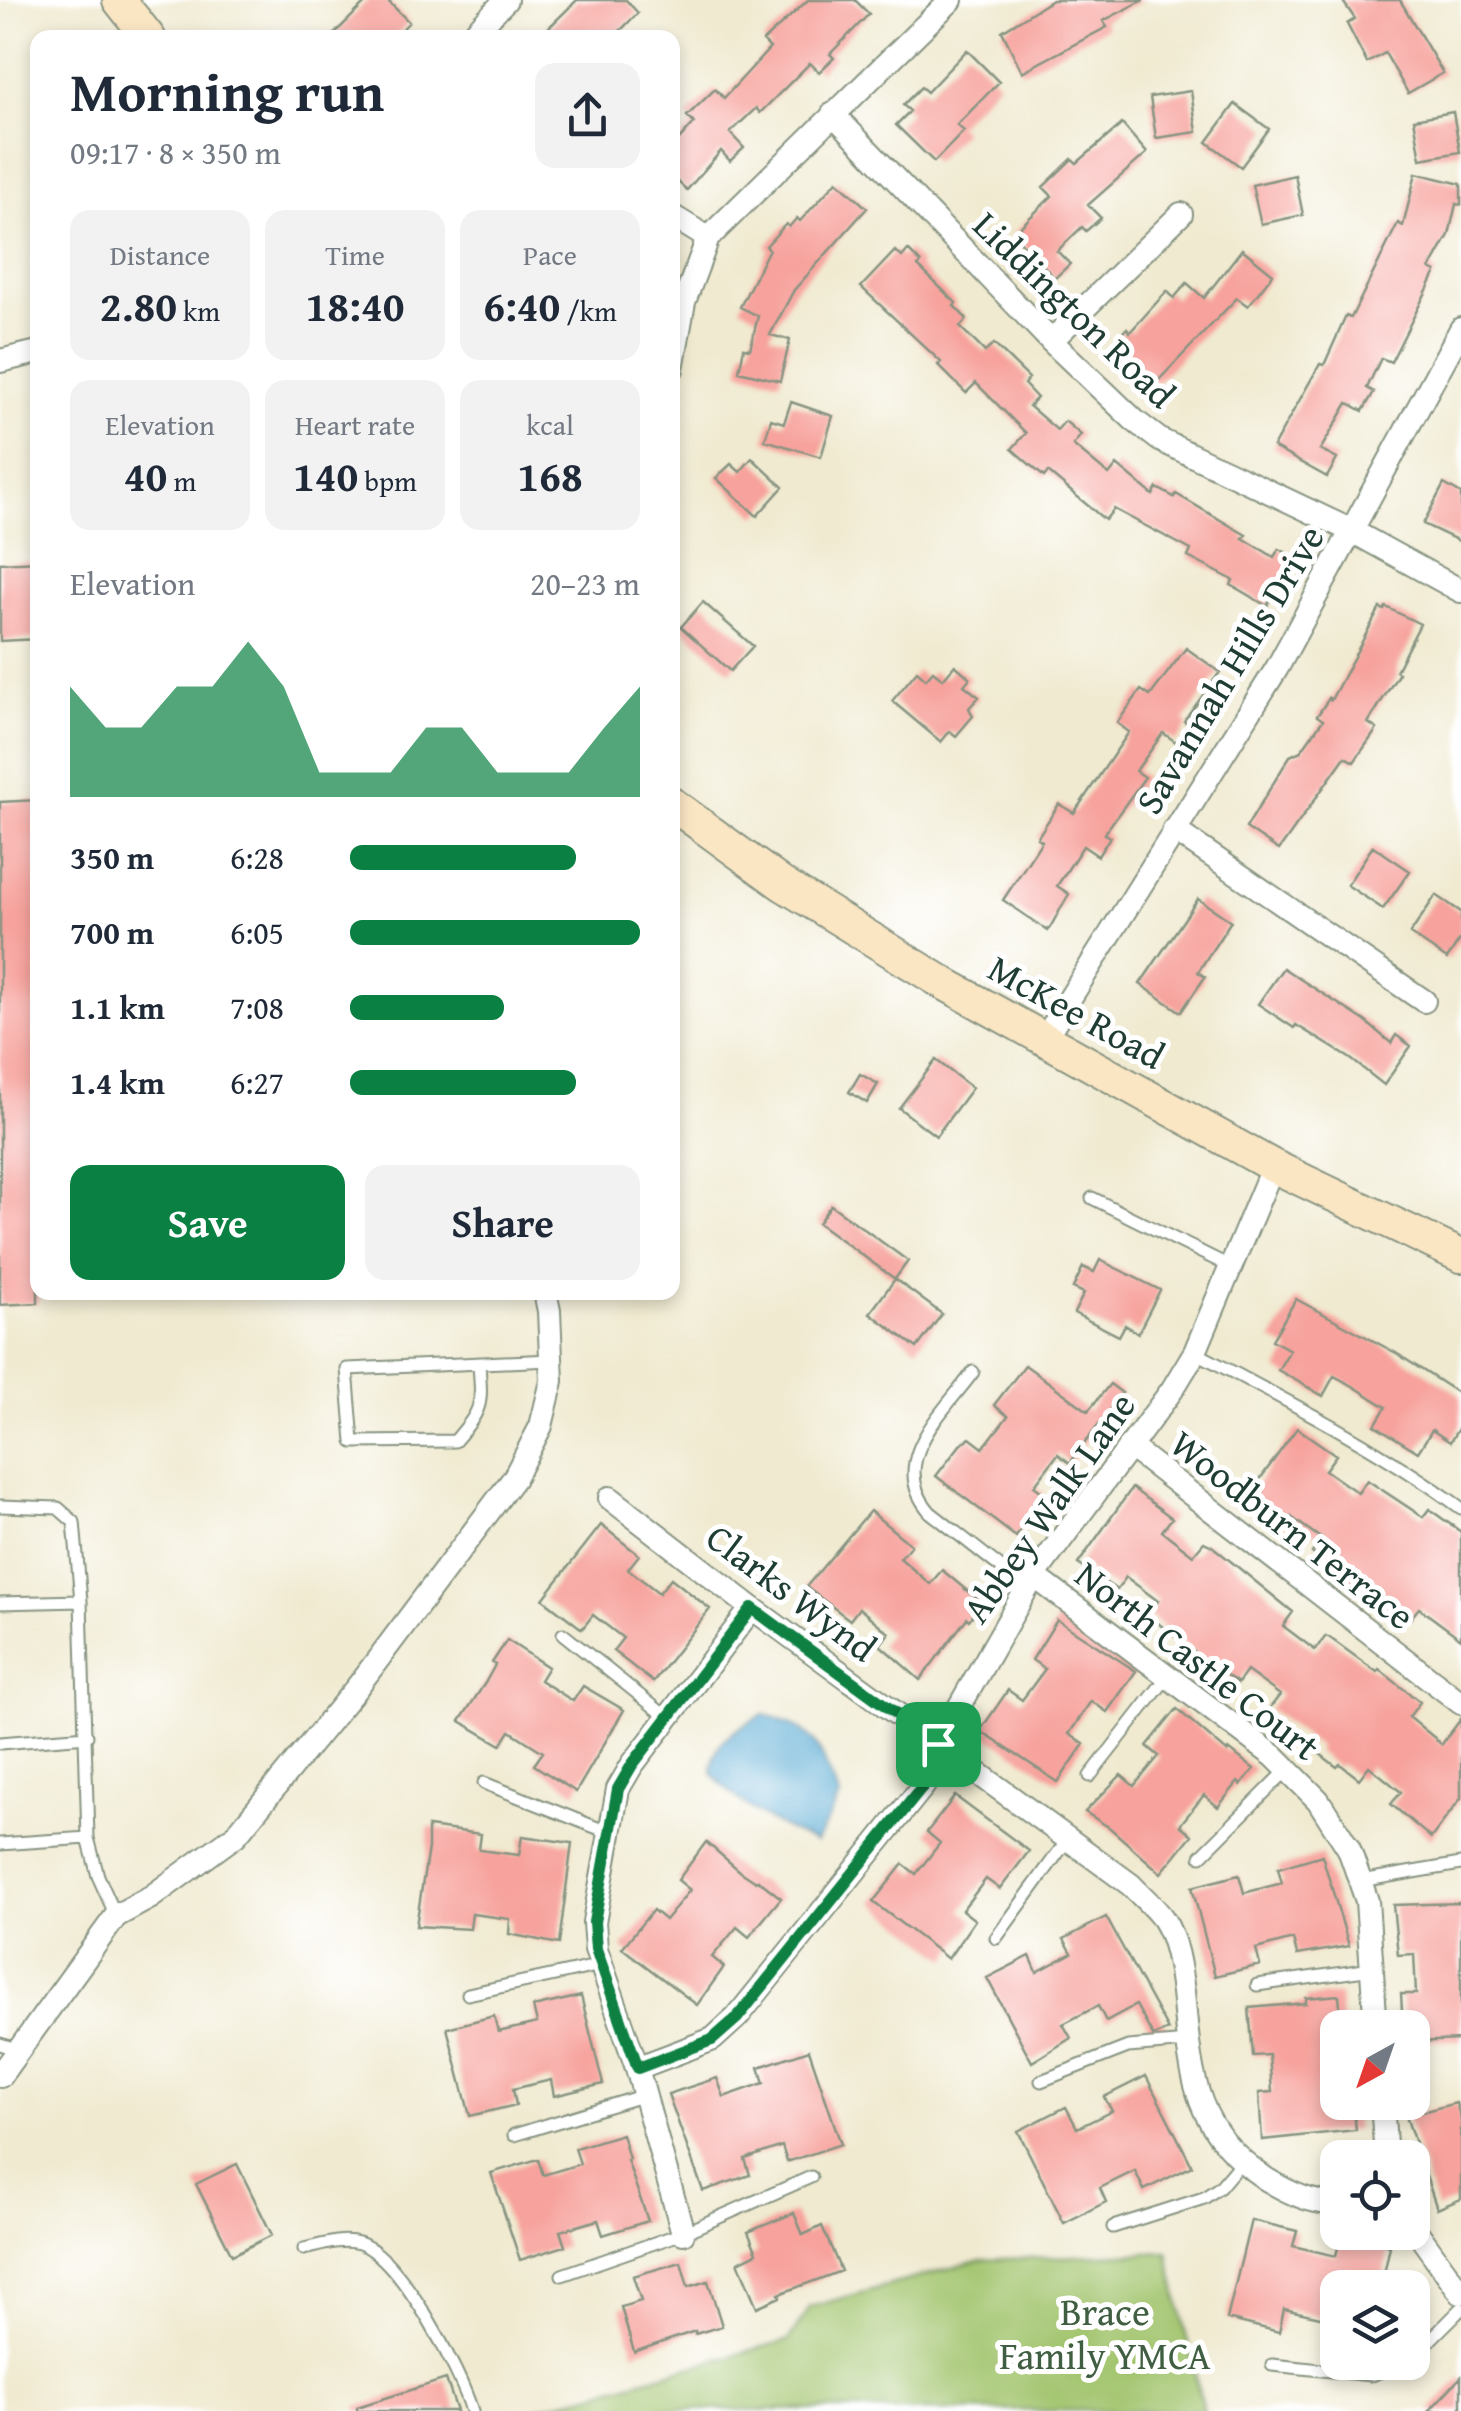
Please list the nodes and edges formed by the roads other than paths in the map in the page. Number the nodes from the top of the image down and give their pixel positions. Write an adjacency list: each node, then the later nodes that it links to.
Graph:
1 (119, 0): 4 (street)
2 (506, 0): 5 (street)
3 (950, 0): 6 (street)
4 (143, 30)
5 (478, 30)
6 (833, 114): 9 (street); 12 (street, Liddington Road)
7 (1181, 214): 12 (street)
8 (680, 221): 9 (street)
9 (708, 238): 10 (street)
10 (680, 324)
11 (1461, 329): 15 (street, Savannah Hills Drive)
12 (1052, 341): 15 (street, Liddington Road)
13 (30, 354): 14 (street)
14 (0, 361)
15 (1352, 531): 16 (street, Liddington Road); 18 (street, Savannah Hills Drive)
16 (1461, 592)
17 (680, 810): 20 (street, McKee Road)
18 (1174, 830): 19 (street); 20 (street, Savannah Hills Drive)
19 (1424, 1001)
20 (1045, 1038): 21 (street, McKee Road)
21 (1273, 1166): 23 (street, McKee Road); 24 (street, Abbey Walk Lane)
22 (1092, 1198): 24 (lane)
23 (1461, 1256)
24 (1231, 1267): 26 (street, Abbey Walk Lane)
25 (547, 1300): 27 (street)
26 (1195, 1352): 30 (street, Abbey Walk Lane); 33 (lane)
27 (552, 1360): 28 (lane); 55 (street)
28 (479, 1364): 28 (lane)
29 (974, 1372): 34 (lane)
30 (1129, 1446): 34 (street, Abbey Walk Lane); 40 (street, Woodburn Terrace)
31 (610, 1498): 37 (street, Clarks Wynd)
32 (0, 1506): 35 (lane)
33 (1461, 1508)
34 (1031, 1582): 39 (street, North Castle Court); 44 (street, Abbey Walk Lane)
35 (81, 1601): 36 (lane); 42 (lane)
36 (0, 1603)
37 (752, 1608): 41 (street); 44 (street, Clarks Wynd)
38 (562, 1634): 41 (lane)
39 (1168, 1676): 45 (street, North Castle Court); 46 (lane)
40 (1461, 1703)
41 (668, 1718): 48 (street)
42 (87, 1736): 43 (lane); 49 (lane)
43 (0, 1743)
44 (938, 1744): 50 (street, Clarks Wynd); 64 (street, Abbey Walk Lane)
45 (1287, 1770): 52 (lane); 54 (street, North Castle Court)
46 (1090, 1776)
47 (484, 1783): 48 (lane)
48 (610, 1833): 57 (street)
49 (88, 1838): 51 (lane); 55 (lane)
50 (1068, 1839): 56 (lane); 62 (street, Clarks Wynd)
51 (0, 1844)
52 (1202, 1856)
53 (1461, 1864): 54 (lane)
54 (1360, 1881): 58 (street, North Castle Court)
55 (116, 1916): 63 (street)
56 (996, 1938)
57 (601, 1964): 60 (lane); 64 (street)
58 (1372, 1969): 59 (lane); 61 (street, North Castle Court)
59 (1257, 1985)
60 (468, 1994)
61 (1375, 2010)
62 (1188, 2042): 66 (lane); 69 (street, Clarks Wynd)
63 (10, 2047): 65 (street)
64 (638, 2068): 67 (street)
65 (0, 2076)
66 (1041, 2081)
67 (645, 2095): 68 (lane); 73 (street)
68 (514, 2135)
69 (1241, 2162): 71 (street, Clarks Wynd); 72 (lane)
70 (811, 2176): 73 (lane)
71 (1320, 2202)
72 (1114, 2227)
73 (683, 2232): 76 (lane)
74 (1430, 2248): 77 (street)
75 (304, 2249): 82 (lane)
76 (562, 2275)
77 (1458, 2284)
78 (1461, 2309): 79 (lane)
79 (1430, 2340)
80 (1272, 2365): 81 (lane)
81 (1320, 2370)
82 (472, 2411)

